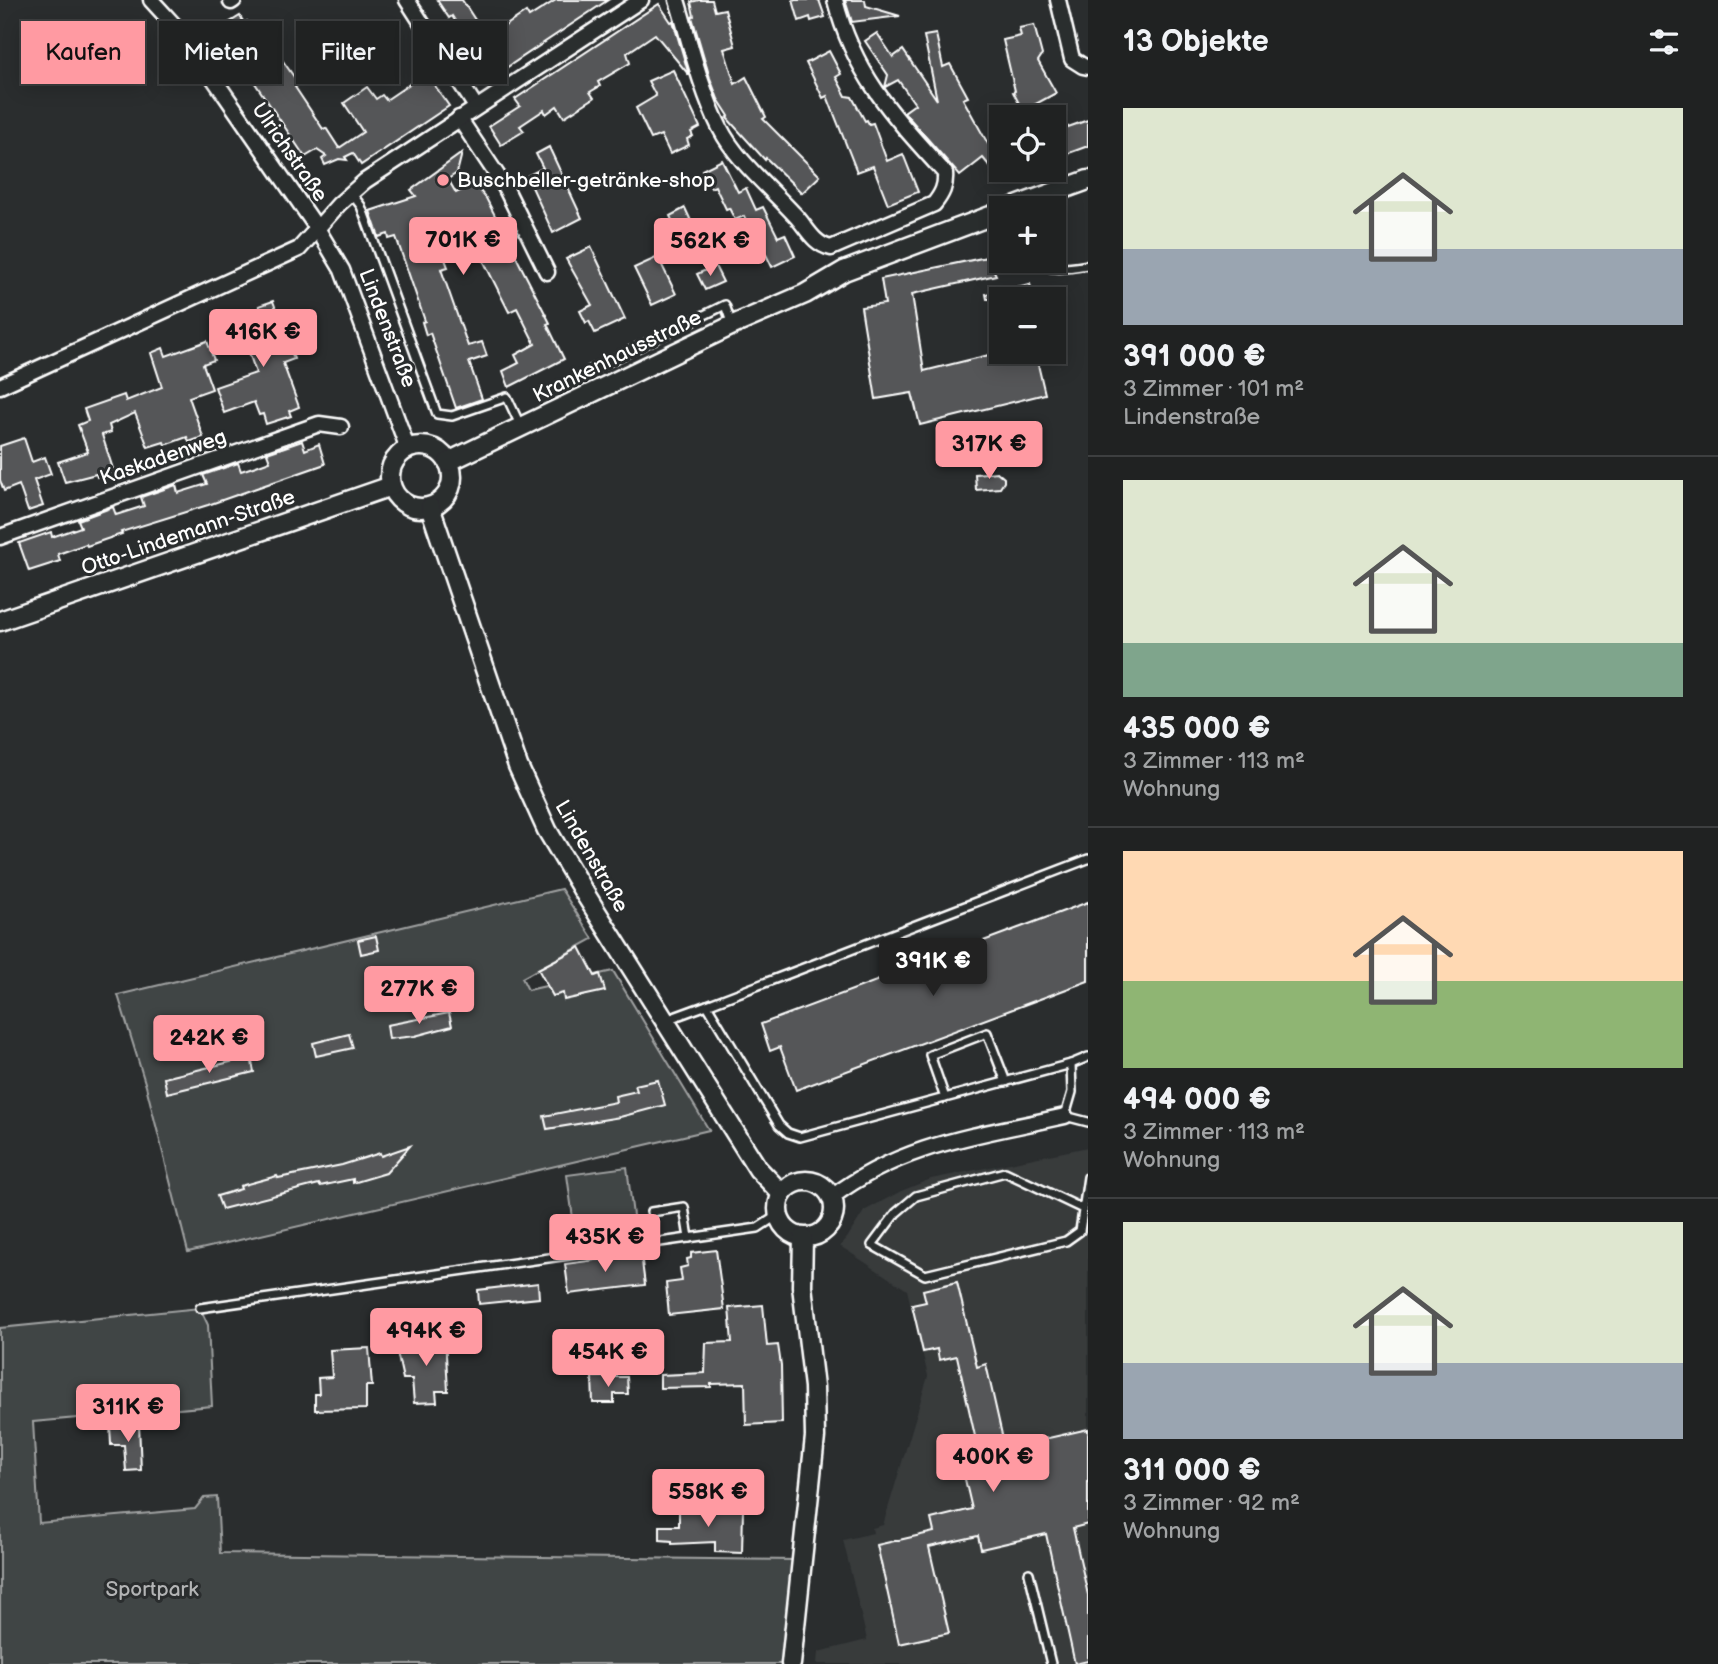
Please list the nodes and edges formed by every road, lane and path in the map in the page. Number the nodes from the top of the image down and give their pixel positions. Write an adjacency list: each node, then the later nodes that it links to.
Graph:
1 (151, 0): 14 (street, Ulrichstraße)
2 (408, 0): 8 (street)
3 (641, 0): 8 (street)
4 (677, 0): 5 (street)
5 (835, 0)
6 (1058, 0): 7 (street)
7 (1088, 66)
8 (476, 107): 9 (street)
9 (459, 118): 11 (street); 17 (street)
10 (1088, 180): 12 (street)
11 (351, 193): 14 (street); 22 (lane)
12 (1044, 196)
13 (989, 217): 18 (street, Krankenhausstraße)
14 (317, 228): 20 (street); 23 (street, Lindenstraße)
15 (1088, 265): 16 (lane)
16 (1066, 269)
17 (547, 272)
18 (733, 325): 19 (lane); 22 (street, Krankenhausstraße)
19 (589, 371)
20 (0, 386)
21 (341, 427): 27 (street, Kaskadenweg)
22 (521, 428): 24 (street, Krankenhausstraße)
23 (408, 449): 24 (street); 25 (street)
24 (448, 463): 26 (street)
25 (391, 486): 26 (street); 28 (street, Otto-Lindemann-Straße)
26 (430, 507): 31 (street, Lindenstraße)
27 (0, 537)
28 (0, 621)
29 (1088, 859): 30 (lane)
30 (707, 1005): 31 (lane); 35 (lane)
31 (666, 1021): 39 (street, Lindenstraße)
32 (1088, 1057): 33 (lane)
33 (1071, 1064): 34 (lane); 36 (lane)
34 (1006, 1082): 35 (lane); 35 (lane)
35 (945, 1098)
36 (1065, 1116): 37 (lane); 40 (street)
37 (1088, 1122)
38 (1088, 1177): 41 (lane)
39 (782, 1194): 40 (street); 43 (street)
40 (832, 1197): 45 (street)
41 (1083, 1209): 41 (lane)
42 (651, 1212): 44 (lane)
43 (778, 1215): 44 (lane); 45 (street)
44 (689, 1238): 46 (lane)
45 (803, 1238): 48 (street)
46 (200, 1308)
47 (1029, 1573): 49 (lane)
48 (791, 1664)
49 (1051, 1664)

